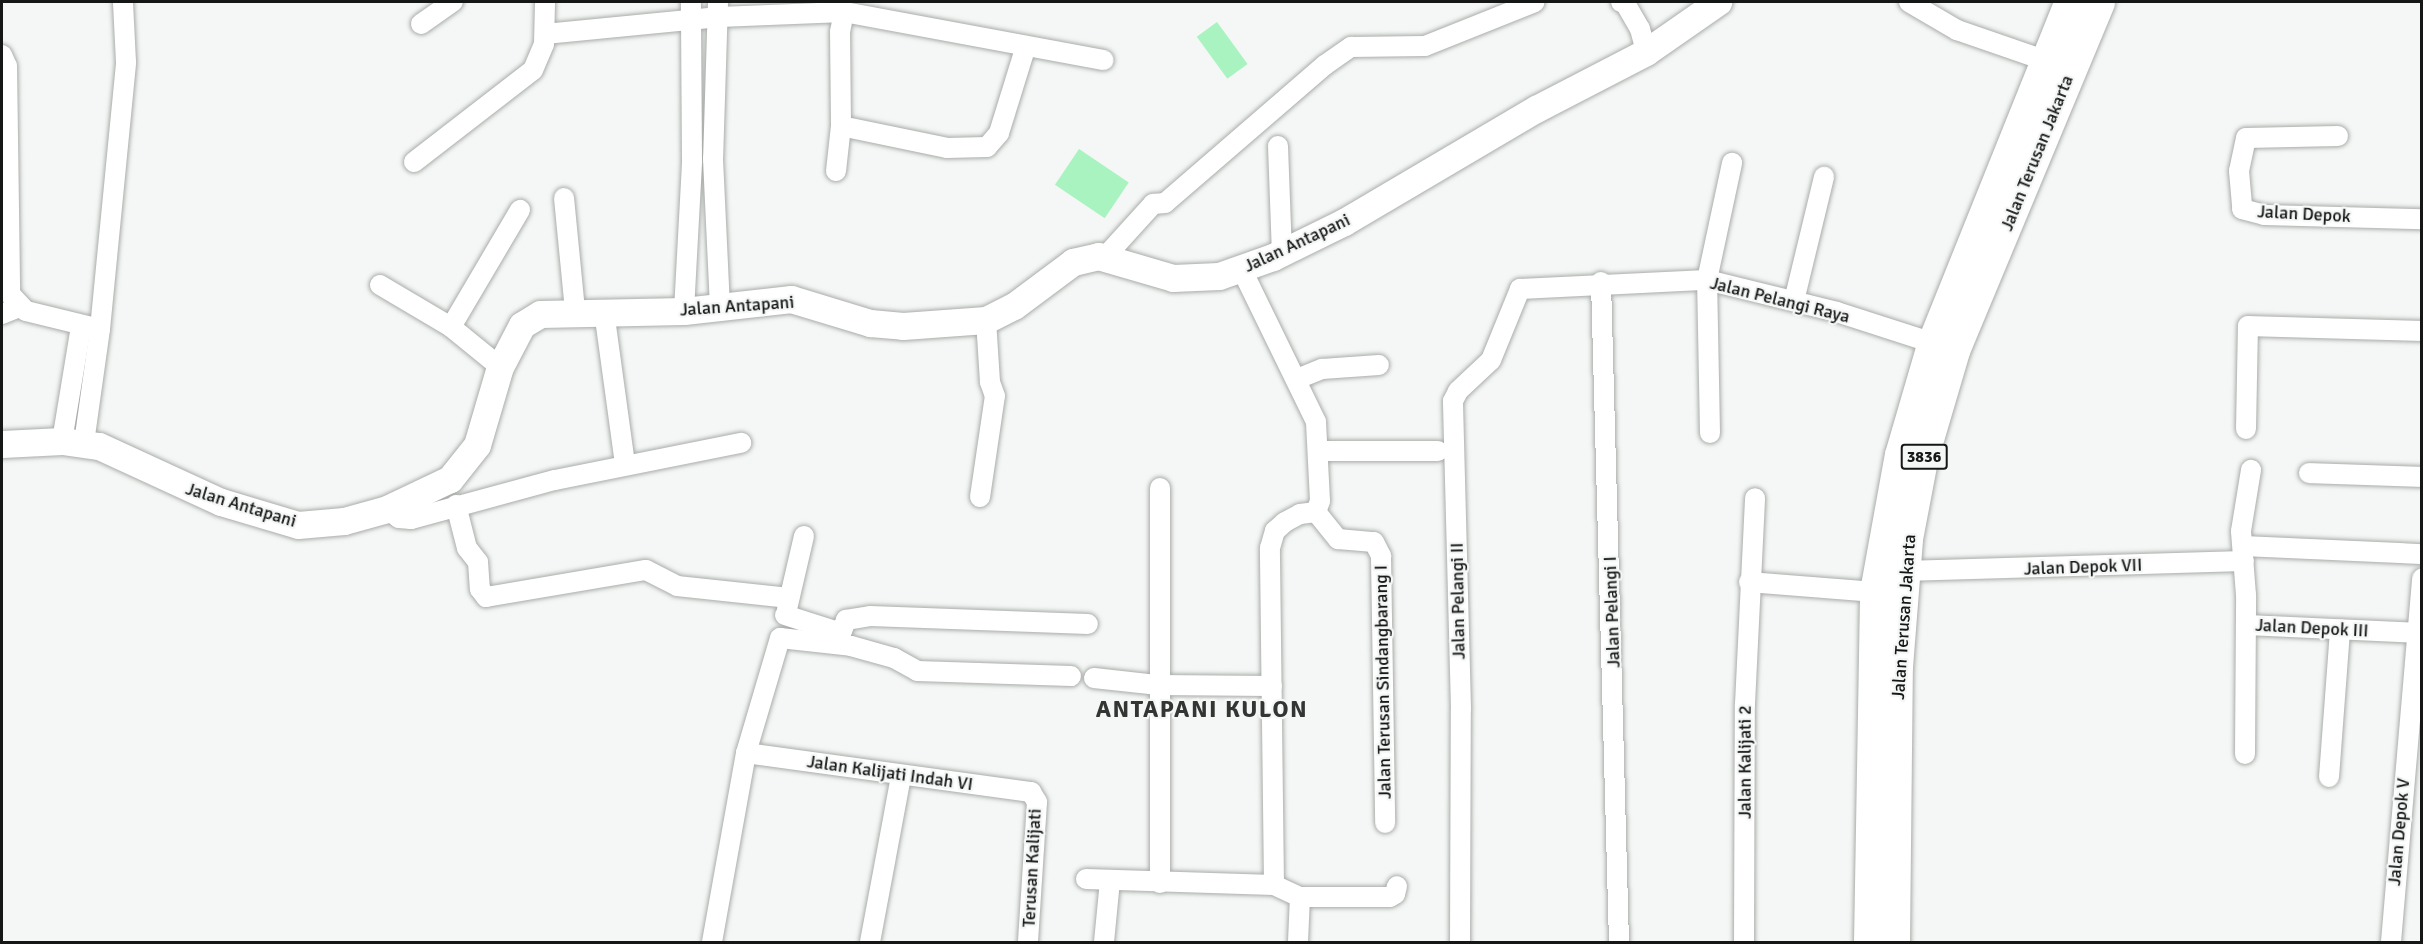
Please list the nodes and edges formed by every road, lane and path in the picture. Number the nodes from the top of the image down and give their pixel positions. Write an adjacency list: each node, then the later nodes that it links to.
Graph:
1 (123, 2): 51 (street)
2 (453, 2): 13 (street)
3 (545, 2): 14 (street)
4 (1535, 2): 36 (street)
5 (1623, 2): 16 (street)
6 (1718, 2): 16 (street, Jalan Antapani)
7 (1911, 2): 19 (street)
8 (2070, 2): 19 (main road, Jalan Terusan Jakarta / 3836)
9 (2100, 2): 53 (main road, Jalan Terusan Jakarta / 3836)
10 (718, 9): 11 (street); 12 (street); 23 (street)
11 (691, 11): 14 (street); 24 (street)
12 (844, 12): 15 (street); 20 (street)
13 (421, 24)
14 (545, 34): 25 (street)
15 (1026, 46): 18 (street); 20 (street)
16 (1646, 52): 35 (street, Jalan Antapani)
17 (2, 55): 27 (street)
18 (1104, 60)
19 (2047, 61): 53 (main road, Jalan Terusan Jakarta / 3836)
20 (842, 126): 28 (street)
21 (2338, 136): 32 (street, Jalan Depok)
22 (1278, 146): 35 (street)
23 (713, 159): 24 (street); 33 (street)
24 (692, 160): 34 (street)
25 (414, 162)
26 (1732, 163): 39 (street)
27 (6, 164): 38 (street)
28 (836, 171)
29 (1824, 177): 43 (street)
30 (564, 198): 46 (street)
31 (520, 210): 50 (street)
32 (2421, 219)
33 (716, 229): 34 (street); 44 (street)
34 (686, 230): 48 (street)
35 (1282, 253): 37 (street, Jalan Antapani)
36 (1105, 257): 37 (street, Jalan Antapani); 49 (street, Jalan Antapani)
37 (1242, 270): 56 (street)
38 (5, 275): 45 (street)
39 (1707, 280): 40 (street, Jalan Pelangi Raya); 43 (street, Jalan Pelangi Raya); 58 (street)
40 (1601, 282): 42 (street, Jalan Pelangi Raya); 109 (street, Jalan Pelangi I)
41 (380, 285): 50 (street)
42 (1527, 286): 108 (street, Jalan Pelangi II)
43 (1794, 301): 53 (street, Jalan Pelangi Raya)
44 (720, 309): 48 (street, Jalan Antapani); 49 (street, Jalan Antapani)
45 (10, 310): 51 (street)
46 (575, 311): 47 (street, Jalan Antapani); 55 (street, Jalan Antapani)
47 (604, 311): 48 (street, Jalan Antapani); 64 (street)
48 (684, 311)
49 (986, 320): 69 (street)
50 (451, 327): 55 (street)
51 (91, 328): 59 (street)
52 (2421, 331): 57 (street)
53 (1944, 346): 77 (main road, Jalan Terusan Jakarta / 3836); 80 (main road, Jalan Terusan Jakarta / 3836)
54 (1379, 364): 56 (street)
55 (500, 367): 72 (street, Jalan Antapani)
56 (1297, 379): 63 (street)
57 (2246, 429)
58 (1710, 433)
59 (73, 442): 61 (street, Jalan Antapani); 72 (street, Jalan Antapani)
60 (741, 443): 64 (street)
61 (2, 444)
62 (1438, 450): 63 (street)
63 (1320, 451): 73 (street)
64 (626, 465): 71 (street)
65 (2251, 470): 75 (street, Jalan Depok III)
66 (2309, 473): 67 (street)
67 (2421, 477)
68 (1160, 488): 89 (street)
69 (980, 497)
70 (1755, 498): 79 (street, Jalan Kalijati 2)
71 (456, 505): 72 (street); 81 (street)
72 (387, 509)
73 (1316, 512): 90 (street); 96 (street, Jalan Terusan Sindangbarang I)
74 (804, 536): 81 (street)
75 (2243, 554): 76 (street, Jalan Depok VII); 77 (street, Jalan Depok VII); 83 (street, Jalan Depok III)
76 (2421, 554)
77 (1913, 571): 112 (main road, Jalan Terusan Jakarta / 3836)
78 (2421, 578): 85 (street, Jalan Depok V)
79 (1749, 582): 80 (street); 110 (street, Jalan Kalijati 2)
80 (1875, 592): 111 (main road, Jalan Terusan Jakarta / 3836)
81 (787, 607): 82 (street); 86 (street)
82 (1088, 624)
83 (2246, 625): 84 (street, Jalan Depok III); 92 (street)
84 (2340, 629): 85 (street, Jalan Depok III); 94 (street)
85 (2419, 633): 113 (street, Jalan Depok V)
86 (784, 637): 87 (street); 91 (street)
87 (1071, 676)
88 (1094, 678): 89 (street)
89 (1157, 685): 90 (street); 99 (street)
90 (1272, 686): 100 (street)
91 (746, 753): 93 (street, Jalan Kalijati Indah VI); 103 (street)
92 (2245, 754)
93 (901, 777): 95 (street, Jalan Kalijati Indah VI); 104 (street)
94 (2329, 777)
95 (1034, 794): 105 (street, Terusan Kalijati)
96 (1385, 823)
97 (1086, 879): 98 (street)
98 (1110, 881): 99 (street); 106 (street)
99 (1160, 883): 100 (street)
100 (1274, 885): 102 (street)
101 (1397, 886): 102 (street)
102 (1300, 897): 107 (street)
103 (712, 942)
104 (870, 942)
105 (1028, 942)
106 (1104, 942)
107 (1298, 942)
108 (1460, 942)
109 (1619, 942)
110 (1744, 942)
111 (1869, 942)
112 (1895, 942)
113 (2391, 942)

